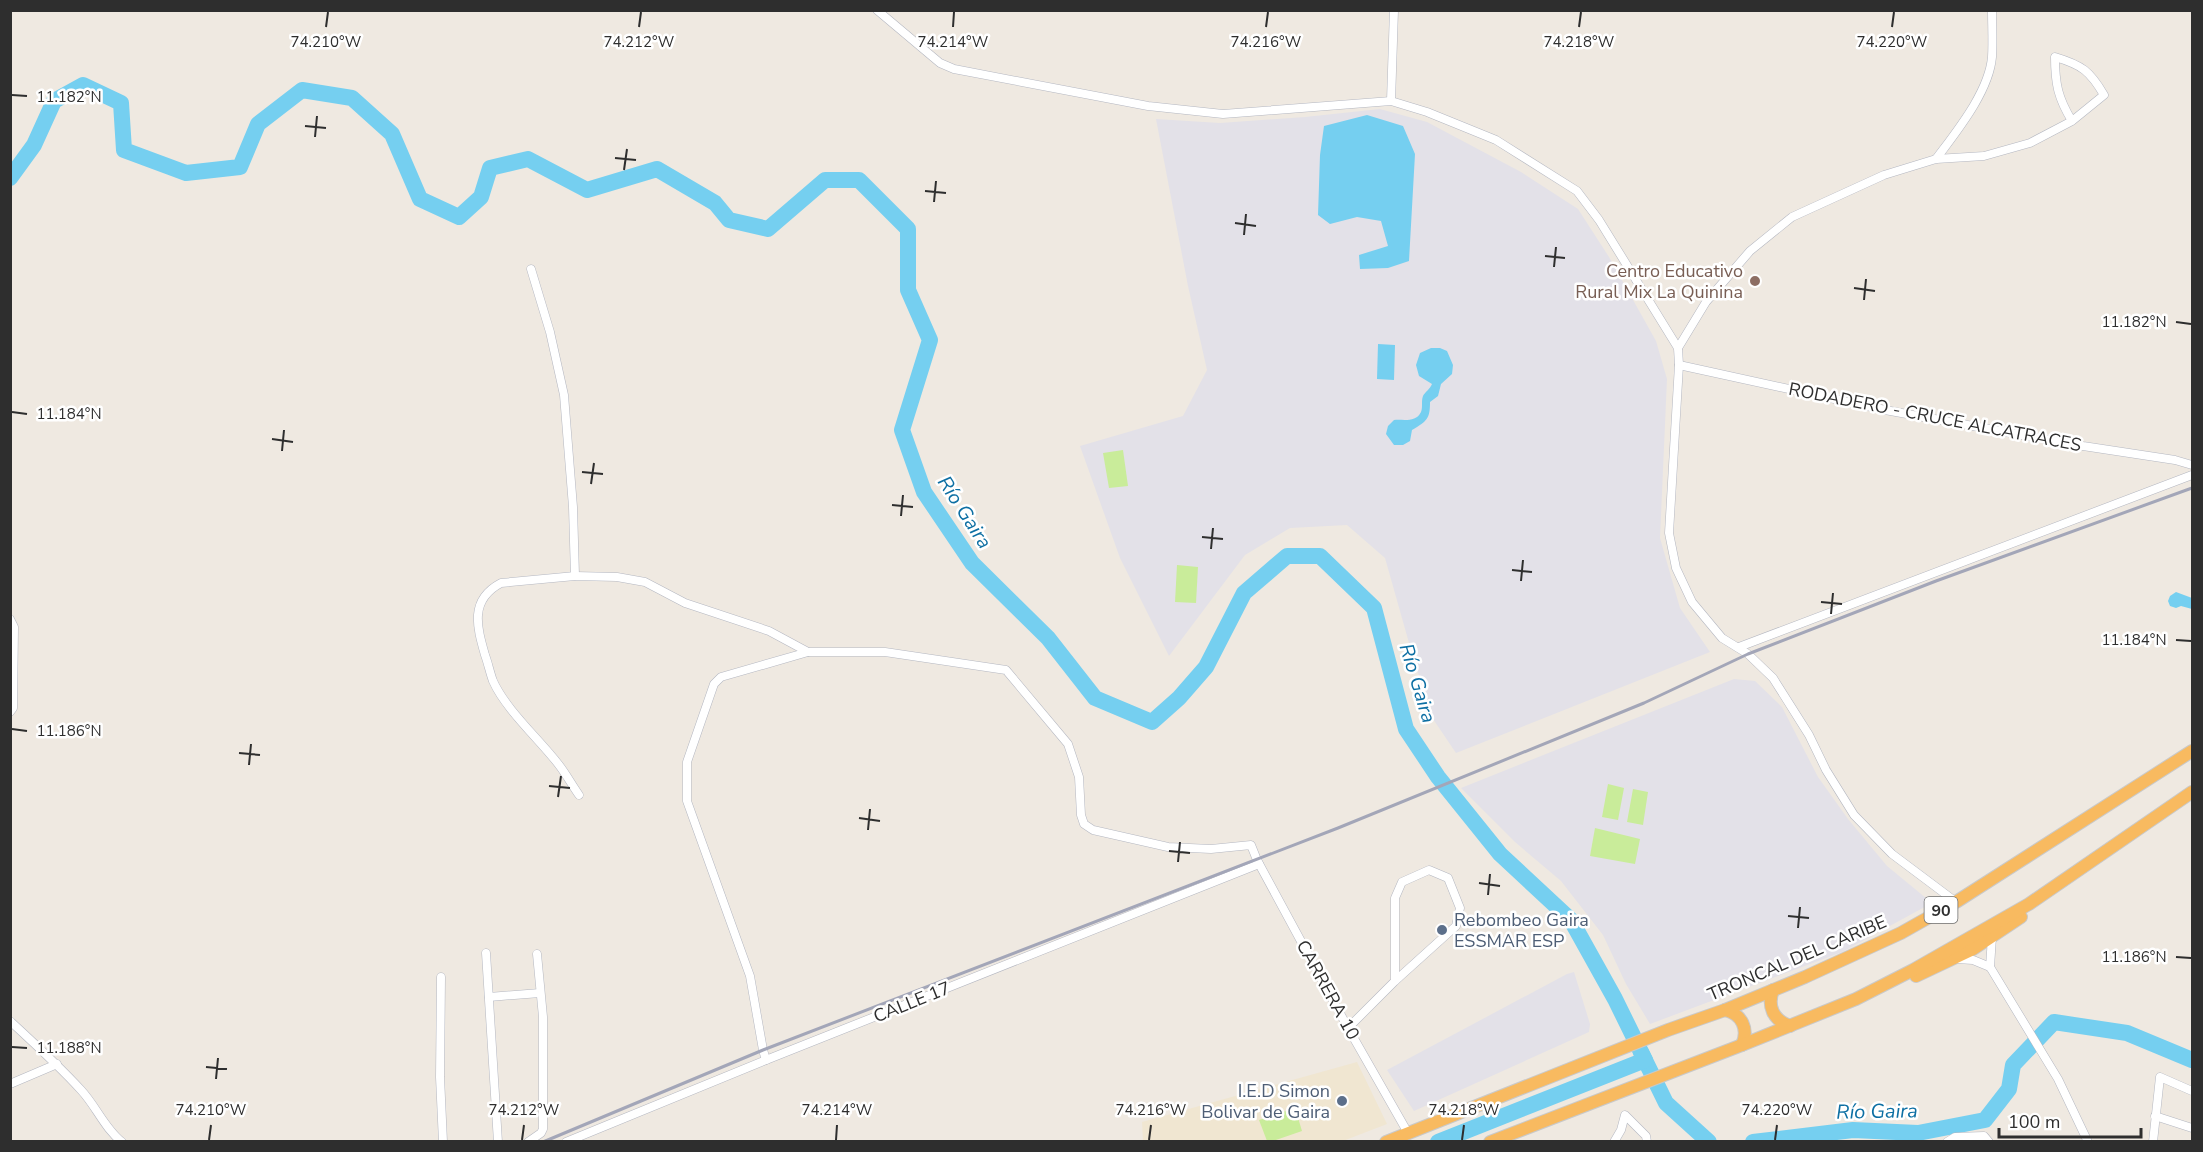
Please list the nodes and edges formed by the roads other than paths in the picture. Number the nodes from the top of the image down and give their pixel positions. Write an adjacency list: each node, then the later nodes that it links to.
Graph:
1 (877, 10): 4 (street)
2 (1394, 10): 4 (street)
3 (1992, 10): 6 (street)
4 (1391, 101): 8 (street)
5 (2072, 121): 5 (street); 6 (street)
6 (1936, 159): 8 (street)
7 (531, 269): 12 (street)
8 (1678, 348): 9 (street)
9 (1679, 364): 10 (street, RODADERO - CRUCE ALCATRACES); 14 (street)
10 (2193, 465)
11 (2193, 475): 14 (street)
12 (575, 576): 15 (street); 19 (street)
13 (10, 620): 16 (street)
14 (1739, 648): 22 (street)
15 (808, 652): 20 (street, CARRERA 10); 39 (street)
16 (10, 712)
17 (2193, 751): 22 (highway, TRONCAL DEL CARIBE / 90)
18 (2193, 792): 21 (highway, 90)
19 (579, 795)
20 (1259, 864): 37 (street, CARRERA 10); 39 (street, CALLE 17)
21 (2080, 870): 23 (highway); 33 (highway, 90)
22 (1956, 902): 30 (highway, TRONCAL DEL CARIBE / 90)
23 (1992, 937): 26 (highway); 27 (street)
24 (486, 954): 32 (street)
25 (537, 954): 31 (street)
26 (1952, 960): 27 (street); 33 (highway)
27 (1990, 967): 57 (street)
28 (441, 976): 48 (street)
29 (1395, 981): 29 (street); 37 (street)
30 (1773, 990): 34 (highway, TRONCAL DEL CARIBE / 90); 36 (highway)
31 (540, 993): 32 (street); 50 (street)
32 (489, 997): 49 (street)
33 (1856, 999): 36 (highway, 90)
34 (1725, 1010): 38 (highway); 45 (highway, TRONCAL DEL CARIBE / 90)
35 (10, 1021): 40 (street)
36 (1790, 1026): 38 (highway, 90)
37 (1348, 1028): 45 (street, CARRERA 10)
38 (1742, 1045): 53 (highway, 90)
39 (766, 1060): 51 (street, CALLE 17)
40 (57, 1064): 41 (street); 47 (street)
41 (10, 1083)
42 (2193, 1091): 43 (street)
43 (2155, 1116): 44 (street); 58 (street)
44 (2193, 1128)
45 (1408, 1133): 52 (highway, TRONCAL DEL CARIBE / 90)
46 (1988, 1140): 56 (street)
47 (122, 1142)
48 (443, 1142)
49 (498, 1142)
50 (528, 1142)
51 (566, 1142)
52 (1386, 1142)
53 (1490, 1142)
54 (1614, 1142): 55 (street)
55 (1647, 1142)
56 (1947, 1142)
57 (2088, 1142)
58 (2153, 1142)

